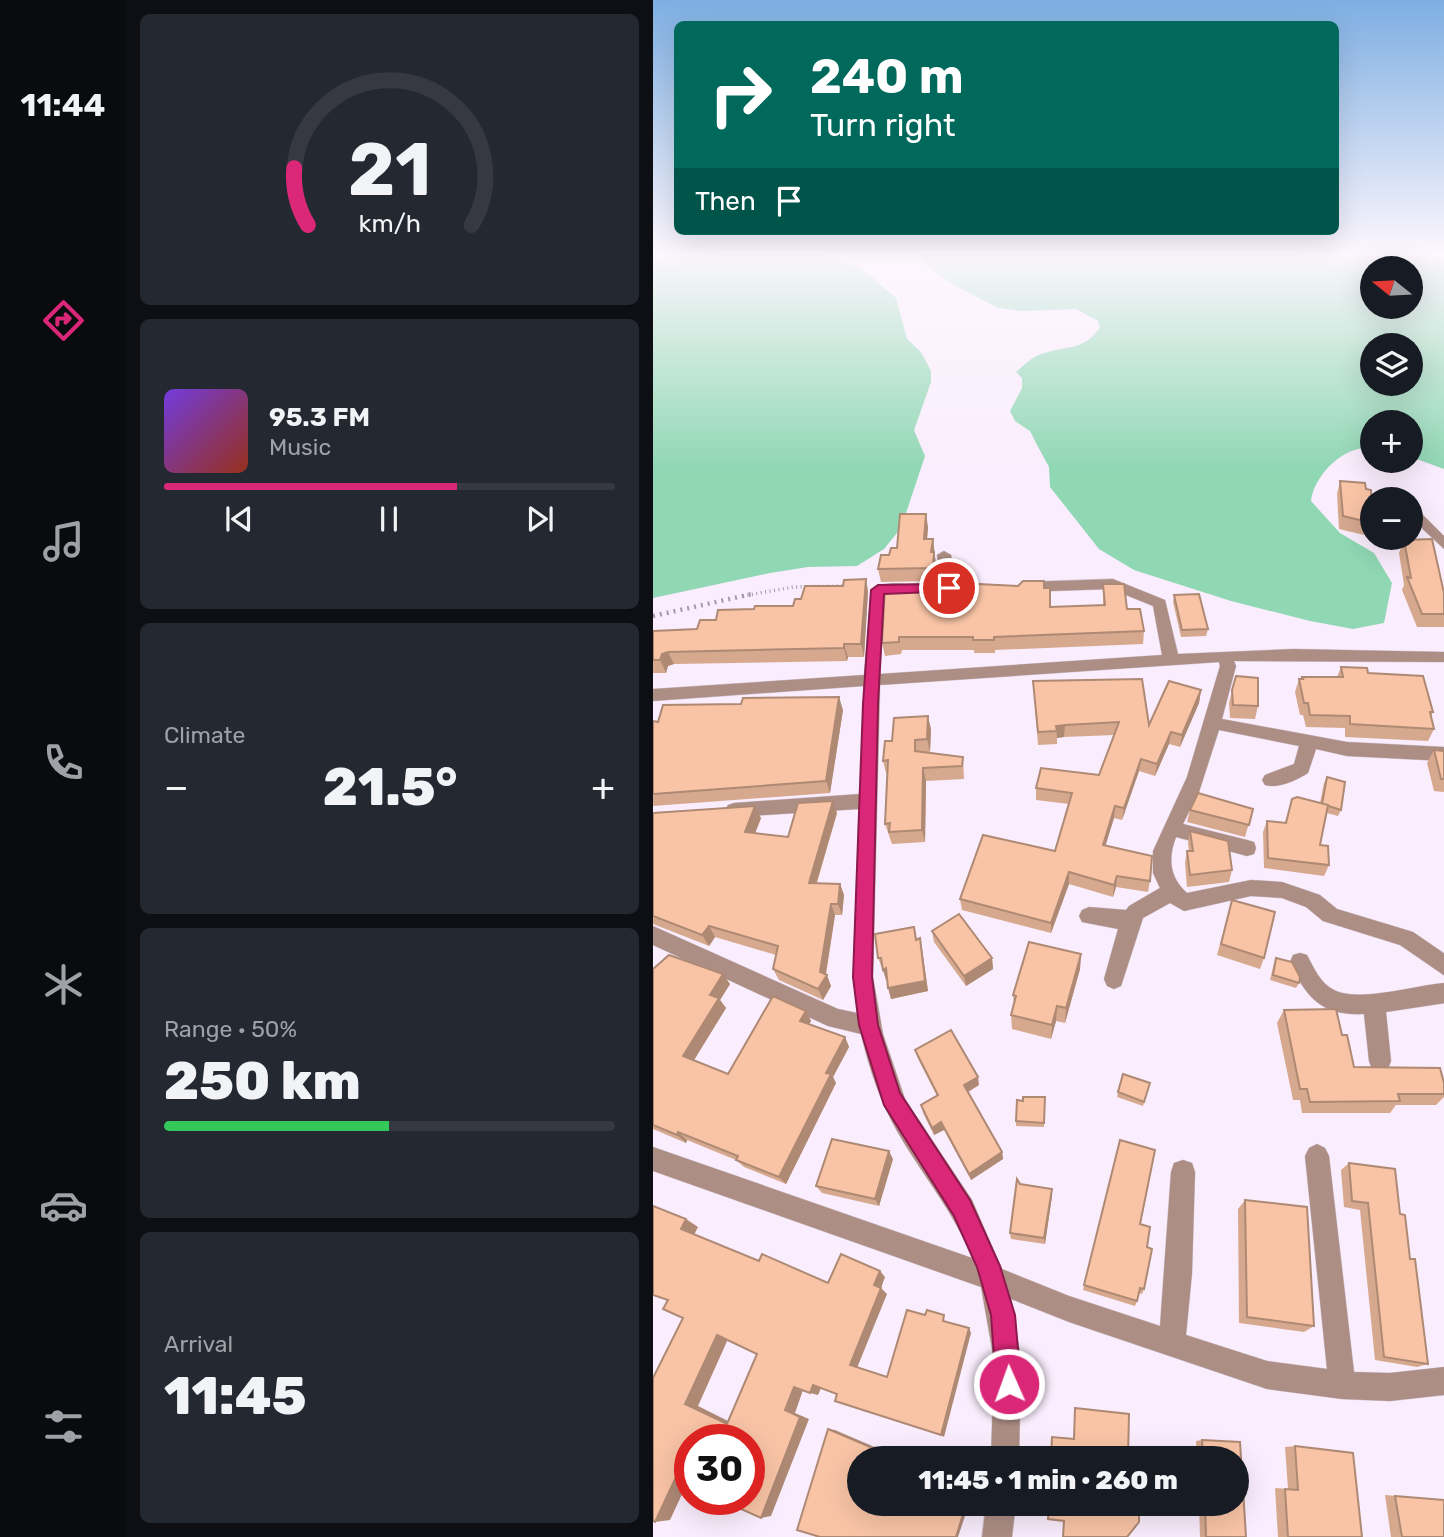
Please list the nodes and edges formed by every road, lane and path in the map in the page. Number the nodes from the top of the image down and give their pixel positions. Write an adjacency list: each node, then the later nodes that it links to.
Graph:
1 (1423, 524): 2 (street)
2 (1444, 546)
3 (945, 555): 5 (street)
4 (1001, 587): 9 (street)
5 (878, 590): 6 (path); 10 (street)
6 (653, 617)
7 (1225, 656): 8 (street); 9 (street); 12 (street)
8 (1444, 657)
9 (1171, 659): 10 (street)
10 (872, 680): 11 (street); 16 (street)
11 (653, 695)
12 (1213, 723): 13 (street); 18 (street)
13 (1309, 743): 14 (street); 15 (street)
14 (1444, 754)
15 (1271, 780)
16 (867, 801): 17 (street); 29 (street)
17 (720, 811)
18 (1173, 829): 19 (street); 20 (street)
19 (1247, 848)
20 (1171, 892): 22 (street); 25 (street)
21 (1089, 916): 22 (street)
22 (1132, 919): 26 (street)
23 (653, 935): 29 (street)
24 (1300, 962): 28 (street)
25 (1444, 967)
26 (1114, 979)
27 (1444, 993): 28 (street)
28 (1374, 1003): 30 (street)
29 (868, 1025): 34 (street)
30 (1380, 1060)
31 (1317, 1156): 37 (street)
32 (653, 1159): 34 (street)
33 (1183, 1172): 35 (street)
34 (992, 1278): 35 (street); 38 (street)
35 (1172, 1344): 37 (street)
36 (1444, 1381): 37 (street)
37 (1342, 1385)
38 (1006, 1446)
39 (999, 1516): 40 (street)
40 (997, 1537)

